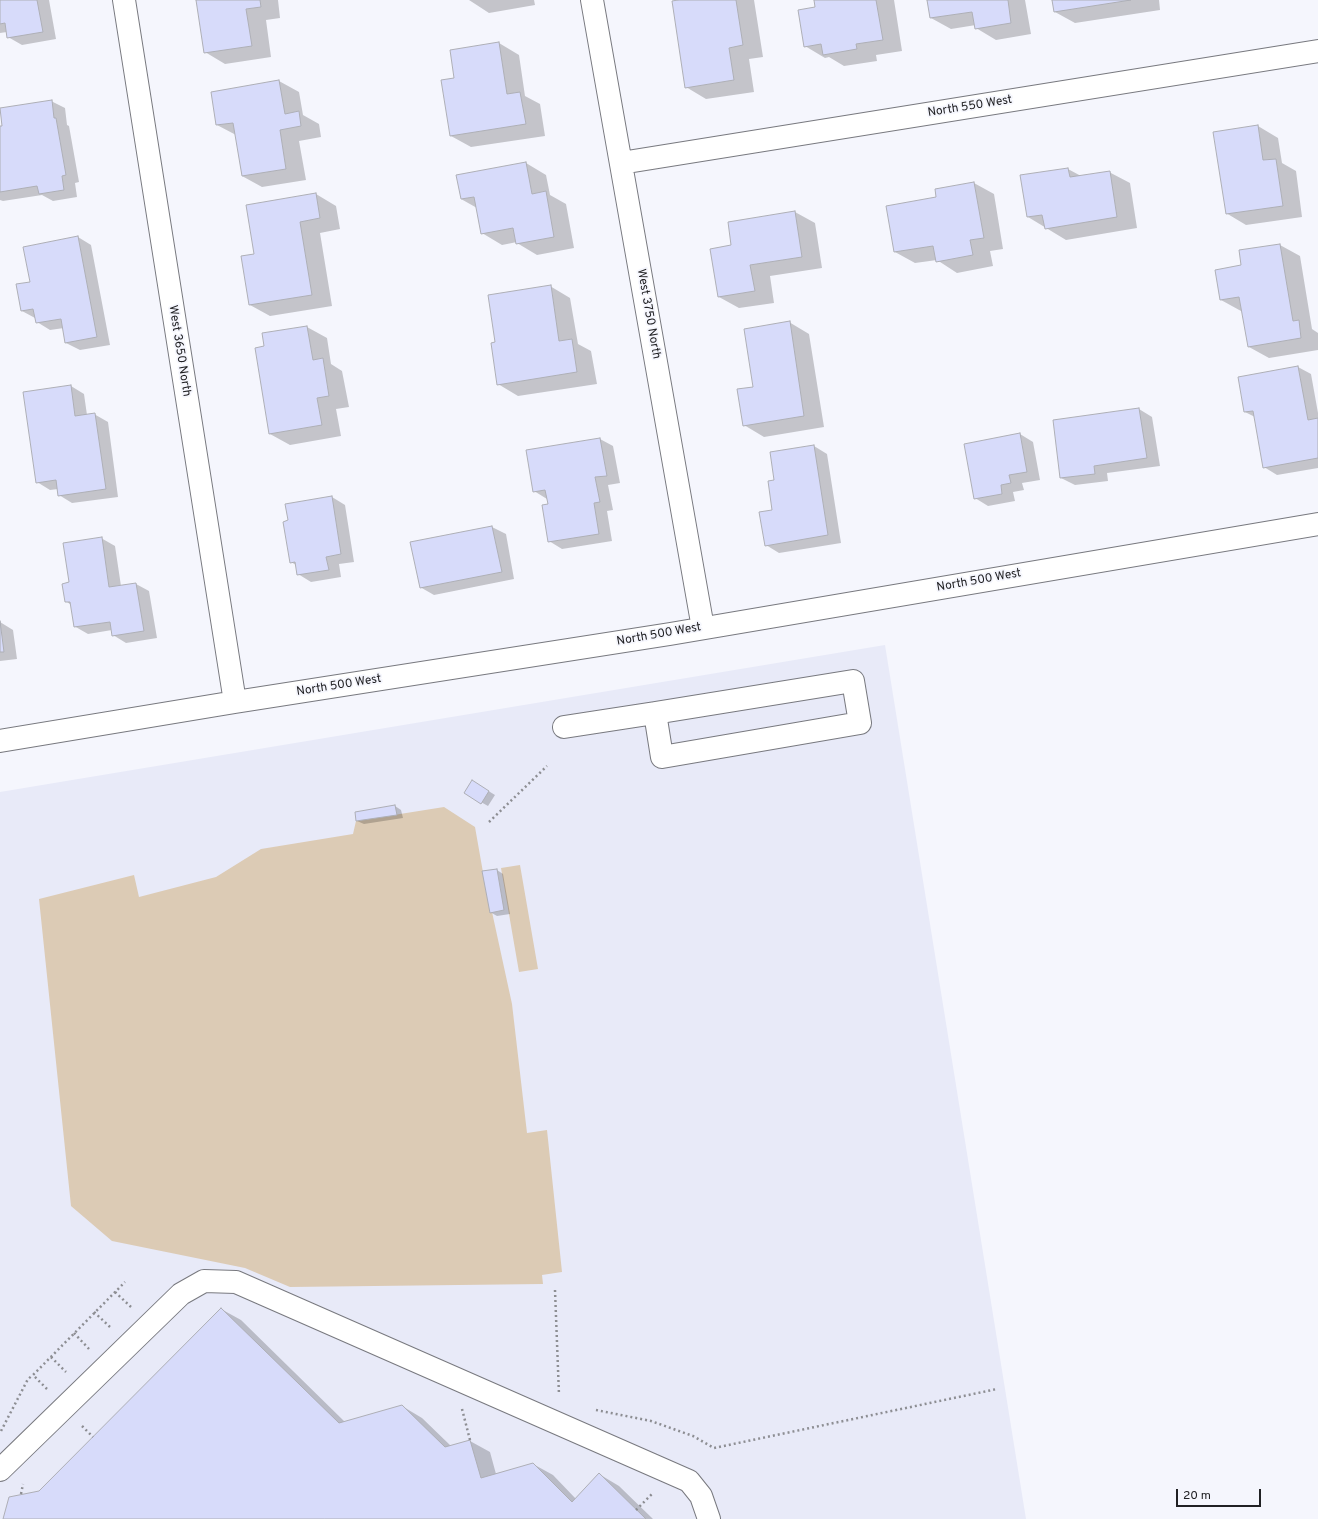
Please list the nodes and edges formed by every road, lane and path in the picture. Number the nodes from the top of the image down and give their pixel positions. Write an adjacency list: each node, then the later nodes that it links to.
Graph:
1 (124, 0): 7 (street, West 3650 North)
2 (592, 0): 4 (street, West 3750 North)
3 (1318, 51): 4 (street, North 550 West)
4 (621, 163): 6 (street, West 3750 North)
5 (1318, 524): 6 (street, North 500 West)
6 (703, 628): 7 (street, North 500 West)
7 (235, 702): 10 (street, North 500 West)
8 (655, 713): 8 (street); 9 (street)
9 (564, 727)
10 (0, 741)
11 (547, 766): 12 (path)
12 (489, 822)
13 (125, 1282): 15 (path)
14 (555, 1290): 18 (path)
15 (33, 1375): 17 (path); 22 (path)
16 (996, 1389): 20 (path)
17 (51, 1393)
18 (560, 1398)
19 (461, 1406): 24 (path)
20 (590, 1410)
21 (78, 1421): 23 (path)
22 (0, 1432)
23 (93, 1437)
24 (470, 1440)
25 (0, 1470): 28 (street)
26 (658, 1487): 27 (path)
27 (636, 1510)
28 (709, 1519)

